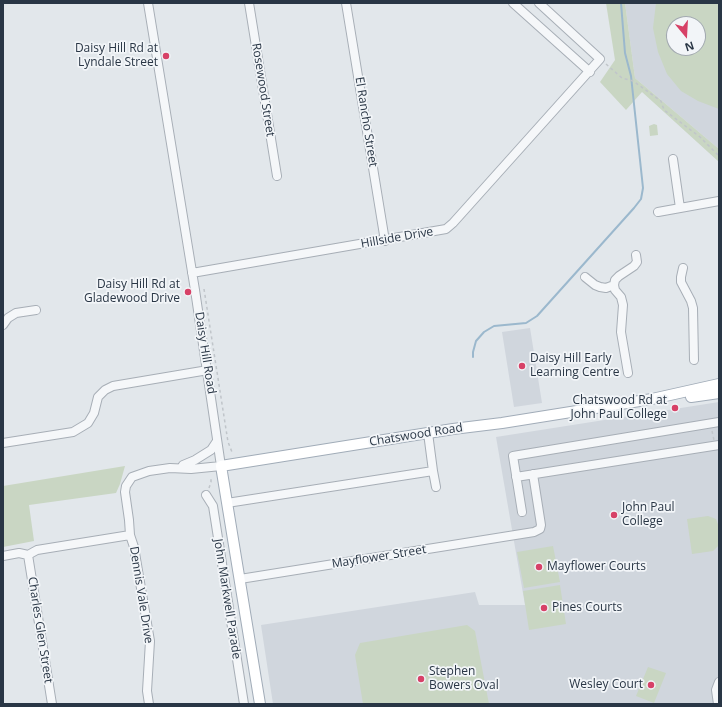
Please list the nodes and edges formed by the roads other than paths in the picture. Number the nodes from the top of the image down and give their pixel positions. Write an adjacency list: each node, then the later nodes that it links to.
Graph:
1 (148, 3): 15 (street, Daisy Hill Road)
2 (249, 3): 8 (street, Rosewood Street)
3 (346, 3): 12 (street, El Rancho Street)
4 (513, 3): 6 (street)
5 (539, 3): 6 (street, Hillside Drive)
6 (590, 72): 12 (street, Hillside Drive)
7 (673, 159): 10 (street)
8 (277, 176)
9 (719, 201): 10 (street)
10 (680, 208): 11 (street)
11 (658, 212)
12 (385, 241): 15 (street, Hillside Drive)
13 (636, 255): 17 (street)
14 (683, 268): 20 (street)
15 (192, 272): 21 (street, Daisy Hill Road)
16 (585, 277): 17 (street)
17 (614, 285): 22 (street)
18 (36, 310): 19 (street)
19 (3, 325)
20 (694, 360)
21 (208, 370): 28 (street, Daisy Hill Road); 29 (street)
22 (628, 373)
23 (719, 384): 25 (main road, Chatswood Road)
24 (719, 393): 25 (main road, Chatswood Road)
25 (652, 399): 27 (main road, Chatswood Road)
26 (715, 423): 35 (street)
27 (428, 433): 31 (main road, Chatswood Road); 33 (street)
28 (217, 442): 31 (street, Daisy Hill Road); 32 (street, Chatswood Road)
29 (3, 443)
30 (717, 445): 34 (street)
31 (221, 466): 32 (street, Chatswood Road); 39 (main road, Daisy Hill Road)
32 (181, 468): 36 (street, Chatswood Road)
33 (433, 470): 37 (street); 39 (street)
34 (533, 474): 35 (street); 44 (street, Mayflower Street)
35 (516, 477): 40 (street)
36 (126, 486): 41 (street, Dennis Vale Drive)
37 (436, 486)
38 (206, 495): 48 (street, John Markwell Parade)
39 (227, 503): 44 (main road, Daisy Hill Road)
40 (522, 512)
41 (130, 535): 42 (street); 47 (street, Dennis Vale Drive)
42 (28, 555): 43 (street); 46 (street, Charles Glen Street)
43 (3, 556)
44 (240, 579): 49 (main road, Daisy Hill Road)
45 (719, 682): 50 (street)
46 (52, 704)
47 (149, 704)
48 (244, 704)
49 (260, 704)
50 (718, 704)

